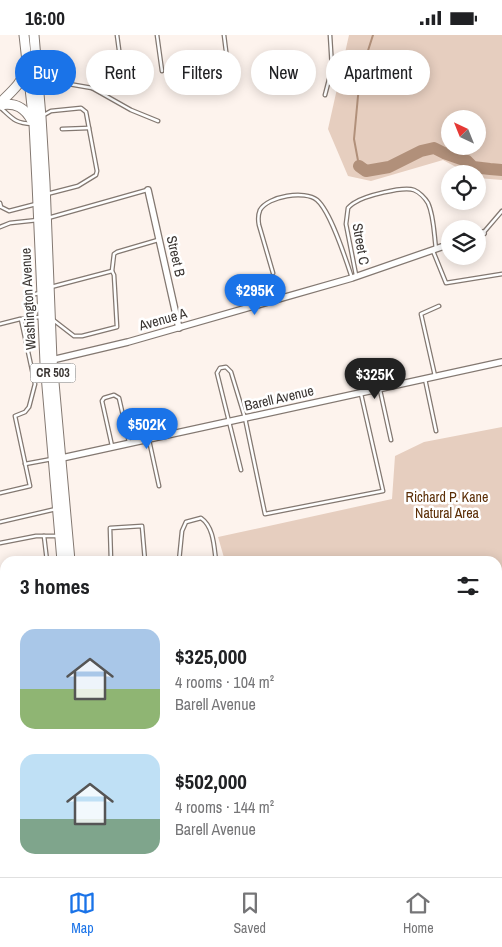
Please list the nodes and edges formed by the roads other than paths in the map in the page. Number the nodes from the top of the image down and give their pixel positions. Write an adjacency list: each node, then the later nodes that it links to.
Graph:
1 (24, 35): 7 (main road, Washington Avenue / CR 503)
2 (34, 35): 8 (main road, Washington Avenue / CR 503)
3 (117, 35): 9 (lane)
4 (157, 35): 11 (lane)
5 (224, 35): 10 (lane)
6 (330, 35): 16 (lane)
7 (26, 50)
8 (35, 50)
9 (119, 50)
10 (226, 50)
11 (162, 71)
12 (15, 88): 17 (main road)
13 (31, 95): 20 (main road, Washington Avenue / CR 503)
14 (39, 95): 18 (main road, Washington Avenue / CR 503)
15 (104, 95): 19 (lane)
16 (325, 95)
17 (0, 105): 20 (lane); 20 (main road)
18 (41, 117): 21 (lane); 24 (main road, Washington Avenue / CR 503)
19 (158, 121)
20 (34, 125): 26 (main road, Washington Avenue / CR 503)
21 (89, 128): 22 (lane); 24 (lane)
22 (62, 129)
23 (148, 190): 28 (lane); 31 (street, Street B)
24 (46, 194): 28 (main road, Washington Avenue / CR 503)
25 (0, 203): 26 (lane)
26 (38, 203): 28 (main road, Washington Avenue / CR 503)
27 (502, 211): 30 (lane)
28 (42, 219): 29 (lane); 38 (main road, Washington Avenue / CR 503)
29 (0, 227)
30 (486, 228)
31 (159, 240): 34 (lane); 44 (street, Street B)
32 (441, 247): 33 (street, Avenue A)
33 (434, 249): 36 (lane); 37 (street, Avenue A); 37 (lane, Street C)
34 (112, 271): 38 (lane); 41 (lane)
35 (272, 273): 37 (lane)
36 (502, 274)
37 (354, 277): 44 (street, Avenue A)
38 (46, 290): 39 (lane); 41 (main road, Washington Avenue / CR 503)
39 (26, 296)
40 (439, 306): 47 (lane)
41 (47, 318): 42 (lane); 45 (main road, Washington Avenue / CR 503); 58 (main road, Washington Avenue / CR 503)
42 (21, 319): 43 (lane); 59 (lane)
43 (0, 324)
44 (180, 327): 45 (street, Avenue A)
45 (52, 359): 58 (main road, Washington Avenue / CR 503)
46 (502, 361): 47 (street, Barell Avenue)
47 (435, 376): 48 (street, Barell Avenue)
48 (425, 378): 49 (street, Barell Avenue); 53 (lane)
49 (379, 388): 50 (street, Barell Avenue); 55 (lane)
50 (361, 392): 51 (street, Barell Avenue); 51 (lane)
51 (245, 418): 52 (street, Barell Avenue); 52 (lane)
52 (228, 422): 54 (street, Barell Avenue); 60 (lane)
53 (436, 431)
54 (149, 439): 56 (street, Barell Avenue); 61 (lane)
55 (391, 440)
56 (130, 444): 57 (street, Barell Avenue); 57 (lane)
57 (112, 448): 58 (street, Barell Avenue)
58 (58, 459): 59 (lane); 63 (main road, Washington Avenue / CR 503); 70 (main road, Washington Avenue / CR 503)
59 (25, 464): 62 (lane)
60 (241, 470)
61 (159, 486)
62 (0, 493)
63 (58, 508): 64 (lane); 65 (main road, Washington Avenue / CR 503)
64 (0, 522)
65 (60, 535): 66 (lane); 69 (main road, Washington Avenue / CR 503)
66 (44, 536): 67 (lane); 68 (lane)
67 (0, 543)
68 (46, 556)
69 (62, 556)
70 (69, 556)
71 (111, 556): 72 (lane)
72 (145, 556)
73 (180, 556): 74 (lane)
74 (215, 556)

